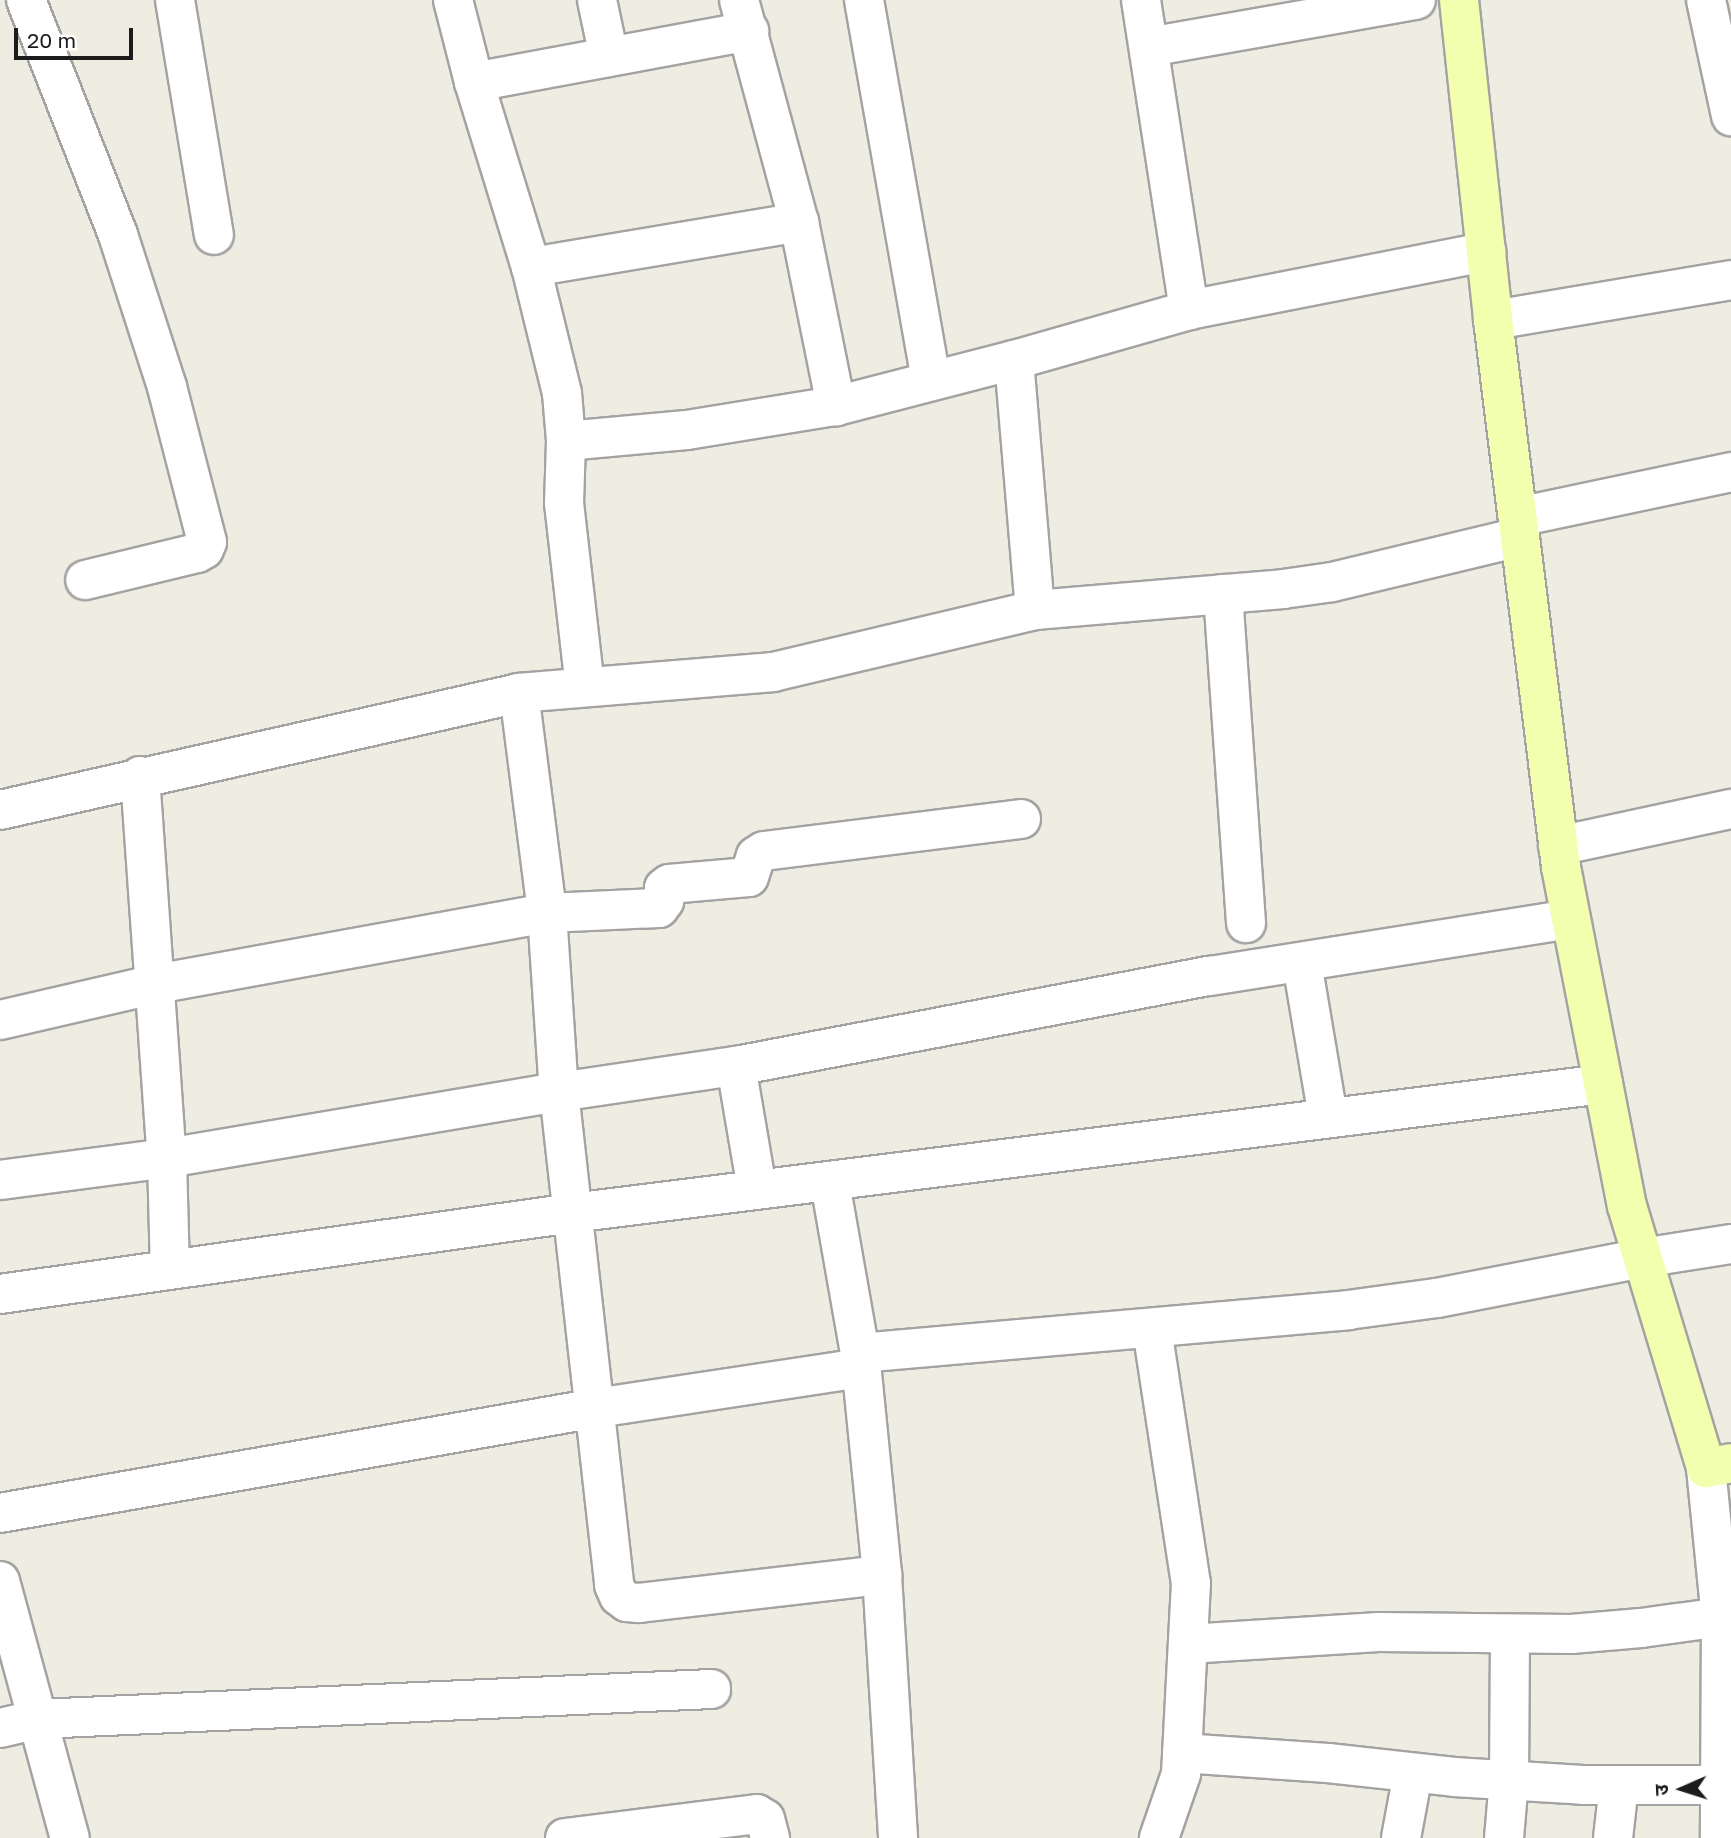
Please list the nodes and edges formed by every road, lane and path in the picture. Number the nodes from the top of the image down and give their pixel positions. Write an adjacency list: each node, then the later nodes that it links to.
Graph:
1 (26, 0): 28 (street)
2 (175, 0): 16 (street)
3 (453, 0): 13 (street)
4 (597, 0): 12 (street)
5 (864, 0): 23 (street)
6 (1141, 0): 11 (street)
7 (1416, 0): 11 (street)
8 (1459, 0): 17 (street)
9 (1706, 0): 14 (street)
10 (744, 16): 12 (street); 15 (street)
11 (1149, 47): 20 (street)
12 (609, 57): 13 (street)
13 (474, 82): 18 (street)
14 (1731, 116)
15 (799, 222): 18 (street); 24 (street)
16 (214, 234)
17 (1486, 252): 20 (street); 21 (street)
18 (531, 267): 25 (street)
19 (1731, 280): 21 (street)
20 (1189, 310): 22 (street)
21 (1493, 320): 27 (street)
22 (1014, 360): 23 (street); 30 (street)
23 (931, 380): 24 (street)
24 (836, 406): 25 (street)
25 (566, 441): 31 (street)
26 (1731, 472): 27 (street)
27 (1519, 527): 29 (street); 37 (street)
28 (85, 580)
29 (1223, 594): 30 (street); 40 (street)
30 (1034, 610): 31 (street)
31 (585, 687): 32 (street)
32 (519, 692): 33 (street); 38 (street)
33 (140, 776): 35 (street); 42 (street)
34 (1731, 808): 37 (street)
35 (0, 810)
36 (1021, 819): 38 (street)
37 (1558, 846): 39 (street)
38 (547, 913): 42 (street); 46 (street)
39 (1571, 919): 41 (street); 45 (street)
40 (1246, 923)
41 (1302, 963): 44 (street); 47 (street)
42 (156, 984): 43 (street); 48 (street)
43 (0, 1020)
44 (736, 1066): 46 (street); 51 (street)
45 (1603, 1084): 47 (street); 54 (street)
46 (559, 1092): 48 (street); 52 (street)
47 (1328, 1116): 50 (street)
48 (167, 1158): 49 (street); 55 (street)
49 (0, 1180)
50 (830, 1183): 51 (street); 58 (street)
51 (757, 1189): 52 (street)
52 (572, 1213): 55 (street); 59 (street)
53 (1731, 1244): 54 (street)
54 (1642, 1258): 57 (street); 60 (street)
55 (170, 1269): 56 (street)
56 (0, 1294)
57 (1152, 1329): 58 (street); 66 (street)
58 (860, 1361): 59 (street); 62 (street)
59 (596, 1408): 61 (street); 62 (street)
60 (1718, 1466): 64 (street)
61 (0, 1513)
62 (882, 1575): 78 (street)
63 (0, 1581): 68 (street)
64 (1721, 1617): 65 (street); 74 (street)
65 (1510, 1635): 66 (street); 72 (street)
66 (1188, 1644): 70 (street)
67 (711, 1689): 68 (street)
68 (38, 1719): 69 (street); 75 (street)
69 (0, 1728)
70 (1182, 1753): 71 (street); 79 (street)
71 (1413, 1773): 72 (street); 80 (street)
72 (1509, 1780): 73 (street); 81 (street)
73 (1619, 1785): 74 (street); 82 (street)
74 (1726, 1785): 83 (street)
75 (70, 1838)
76 (565, 1838): 77 (street)
77 (770, 1838)
78 (898, 1838)
79 (1159, 1838)
80 (1401, 1838)
81 (1504, 1838)
82 (1614, 1838)
83 (1720, 1838)

